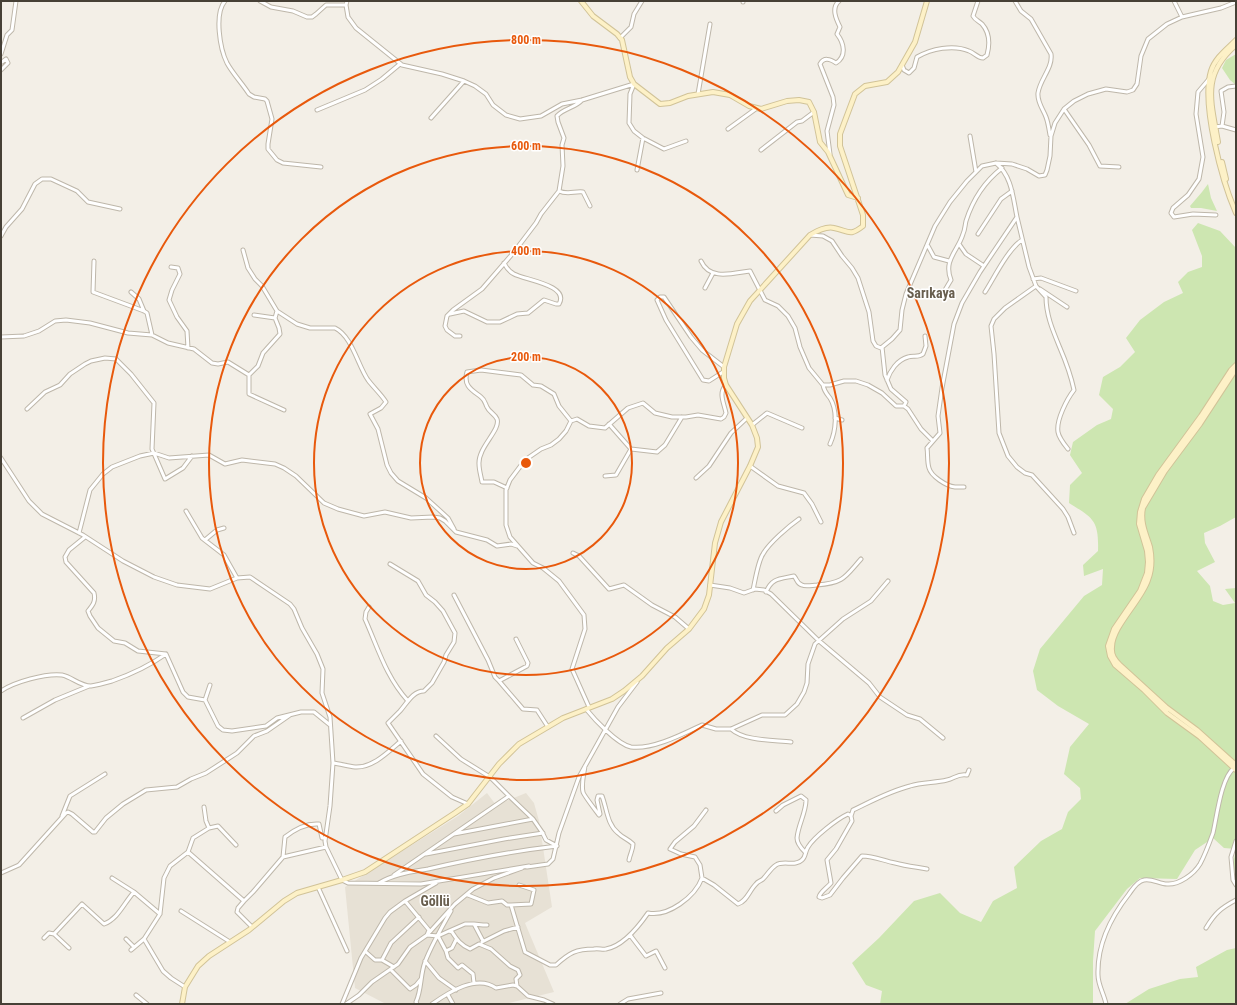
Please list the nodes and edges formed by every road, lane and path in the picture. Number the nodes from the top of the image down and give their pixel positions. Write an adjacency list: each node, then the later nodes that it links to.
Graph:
1 (16, 1): 18 (street)
2 (225, 1): 45 (street)
3 (260, 1): 12 (street)
4 (581, 1): 15 (street)
5 (642, 1): 15 (street)
6 (839, 1): 43 (street)
7 (927, 1): 21 (street)
8 (978, 1): 21 (street)
9 (1015, 1): 39 (street)
10 (1174, 1): 13 (street)
11 (1236, 2): 13 (street)
12 (347, 3): 20 (street)
13 (1182, 17): 30 (street)
14 (710, 24): 27 (street)
15 (620, 38): 25 (street)
16 (1236, 40): 23 (street)
17 (1236, 45): 35 (street)
18 (1, 54)
19 (1, 61): 22 (street)
20 (400, 64): 24 (street); 31 (street)
21 (902, 65): 52 (street)
22 (1, 70)
23 (1210, 78): 56 (street); 57 (street)
24 (464, 81): 28 (street); 33 (street)
25 (634, 84): 27 (street); 28 (street); 40 (street)
26 (1236, 86): 34 (street)
27 (698, 94): 29 (street)
28 (582, 100): 50 (street)
29 (757, 108): 32 (street); 36 (street)
30 (1064, 109): 39 (street); 46 (street)
31 (316, 110)
32 (814, 112): 42 (street); 43 (street)
33 (431, 118)
34 (1222, 126): 35 (street); 37 (street)
35 (1215, 127): 53 (street)
36 (728, 129)
37 (1236, 130)
38 (970, 136): 49 (street)
39 (1051, 136): 44 (street)
40 (643, 138): 41 (street); 48 (street)
41 (686, 141)
42 (761, 150)
43 (830, 156): 52 (street)
44 (996, 163): 47 (street); 49 (street)
45 (321, 167)
46 (1119, 167)
47 (1002, 168): 51 (street); 63 (street)
48 (636, 170)
49 (976, 172): 64 (street)
50 (559, 191): 54 (street); 69 (street)
51 (1012, 191): 58 (street); 59 (street)
52 (858, 198): 60 (street)
53 (1236, 205)
54 (590, 206)
55 (120, 209): 61 (street)
56 (1236, 213)
57 (1216, 215)
58 (1017, 217): 62 (street); 70 (street)
59 (978, 234)
60 (810, 235): 76 (street); 91 (street)
61 (1, 236)
62 (1022, 240): 73 (street); 79 (street)
63 (958, 244): 68 (street); 70 (street)
64 (928, 246): 68 (street); 91 (street)
65 (243, 250): 83 (street)
66 (94, 261): 82 (street)
67 (701, 261): 72 (street)
68 (950, 261): 80 (street)
69 (504, 263): 84 (street); 84 (street)
70 (984, 266): 111 (street)
71 (170, 268): 92 (street)
72 (713, 273): 75 (street); 76 (street)
73 (1033, 279): 74 (street); 77 (street)
74 (1036, 286): 81 (street); 114 (street); 129 (street)
75 (705, 288)
76 (759, 291): 94 (street); 98 (street)
77 (1076, 291)
78 (131, 292): 82 (street)
79 (985, 292)
80 (942, 295)
81 (1067, 307)
82 (144, 311): 87 (street)
83 (277, 311): 86 (street); 127 (street)
84 (450, 314): 88 (street)
85 (254, 315): 86 (street)
86 (274, 318): 96 (street)
87 (152, 335): 90 (street); 92 (street)
88 (460, 336)
89 (925, 336): 97 (street)
90 (1, 337)
91 (882, 347): 97 (street)
92 (188, 348): 96 (street)
93 (1236, 365): 167 (street)
94 (724, 369): 94 (street); 99 (street)
95 (1236, 369): 167 (street)
96 (249, 375): 102 (street)
97 (887, 380): 100 (street)
98 (823, 384): 100 (street); 105 (street)
99 (726, 385): 103 (street); 104 (street)
100 (904, 406): 111 (street)
101 (27, 409): 115 (street)
102 (284, 410)
103 (682, 417): 108 (street); 113 (street)
104 (747, 418): 109 (street); 120 (street)
105 (835, 418): 106 (street); 112 (street)
106 (842, 420)
107 (571, 421): 108 (street); 122 (street); 122 (street)
108 (609, 424): 113 (street)
109 (752, 425): 110 (street); 118 (street)
110 (802, 428)
111 (933, 441): 121 (street)
112 (830, 444)
113 (631, 449): 119 (street)
114 (1068, 449)
115 (154, 453): 116 (street); 116 (street); 128 (street)
116 (192, 456): 127 (street)
117 (1, 458): 128 (street)
118 (750, 466): 125 (street); 138 (street)
119 (605, 476)
120 (696, 478)
121 (964, 487)
122 (507, 488): 132 (street)
123 (186, 511): 131 (street)
124 (800, 519): 139 (street)
125 (821, 522)
126 (224, 528): 131 (street)
127 (456, 532): 132 (street)
128 (79, 533): 130 (street)
129 (1074, 533)
130 (85, 537): 136 (street); 146 (street)
131 (205, 540): 136 (street)
132 (518, 547): 154 (street)
133 (573, 553): 143 (street)
134 (861, 559): 140 (street)
135 (390, 564): 153 (street)
136 (237, 578): 157 (street)
137 (888, 581): 145 (street)
138 (710, 585): 139 (street); 143 (street)
139 (753, 590): 140 (street)
140 (766, 592): 145 (street)
141 (454, 595): 148 (street)
142 (369, 607): 153 (street)
143 (689, 629): 147 (street)
144 (516, 639): 148 (street)
145 (818, 640): 160 (street); 162 (street)
146 (166, 654): 150 (street); 152 (street)
147 (642, 676): 154 (street); 159 (street)
148 (499, 681): 158 (street)
149 (210, 685): 152 (street)
150 (89, 686): 151 (street); 156 (street)
151 (1, 691)
152 (205, 700): 155 (street)
153 (408, 701): 163 (street)
154 (587, 708): 158 (street); 159 (street)
155 (291, 714): 157 (street); 177 (street)
156 (23, 718)
157 (330, 725): 166 (street)
158 (548, 727): 170 (street)
159 (606, 729): 160 (street); 165 (street)
160 (731, 729): 164 (street)
161 (436, 736): 170 (street)
162 (943, 738)
163 (401, 741): 166 (street); 172 (street)
164 (791, 742)
165 (586, 762): 185 (street); 191 (street)
166 (333, 763): 182 (street)
167 (1235, 768): 259 (street)
168 (969, 770): 176 (street)
169 (104, 774): 177 (street)
170 (490, 777): 171 (street); 172 (street)
171 (509, 796): 178 (street); 181 (street)
172 (468, 804): 198 (street)
173 (204, 807): 179 (street)
174 (706, 810): 197 (street)
175 (776, 811): 188 (street)
176 (851, 816): 188 (street); 193 (street)
177 (61, 819): 194 (street)
178 (533, 819): 180 (street); 181 (street)
179 (209, 828): 184 (street); 187 (street)
180 (543, 833): 185 (street); 189 (street)
181 (452, 834): 189 (street)
182 (325, 838): 186 (street); 190 (street)
183 (1236, 841): 202 (street)
184 (236, 845)
185 (557, 846): 192 (street); 195 (street)
186 (326, 847): 190 (street); 198 (street)
187 (188, 852): 207 (street); 212 (street)
188 (805, 852): 197 (street)
189 (424, 854): 195 (street)
190 (283, 857): 207 (street)
191 (630, 860)
192 (529, 866): 199 (street); 205 (street)
193 (927, 869)
194 (1, 873)
195 (394, 875): 200 (street)
196 (112, 878): 204 (street)
197 (702, 878): 222 (street)
198 (342, 880): 200 (street); 203 (street)
199 (440, 882): 200 (street); 208 (street)
200 (377, 884)
201 (519, 885): 210 (street)
202 (1236, 885)
203 (318, 887): 216 (street); 234 (street)
204 (134, 892): 212 (street); 220 (street)
205 (468, 894): 209 (street); 210 (street)
206 (1236, 900): 218 (street)
207 (244, 901): 216 (street)
208 (405, 901): 213 (street); 236 (street)
209 (455, 904): 221 (street); 223 (street)
210 (511, 905): 217 (street)
211 (182, 911): 229 (street)
212 (160, 914): 226 (street)
213 (419, 917): 221 (street); 237 (street)
214 (474, 924): 215 (street); 219 (street); 228 (street)
215 (487, 925)
216 (252, 927): 229 (street)
217 (518, 927): 222 (street); 228 (street)
218 (1206, 928)
219 (449, 931): 223 (street); 227 (street)
220 (54, 934): 224 (street); 232 (street)
221 (427, 935): 223 (street); 239 (street)
222 (630, 935): 240 (street)
223 (438, 936): 235 (street); 238 (street)
224 (44, 938)
225 (126, 939): 231 (street)
226 (144, 939): 231 (street); 245 (street)
227 (456, 940): 230 (street); 235 (street)
228 (483, 941): 230 (street)
229 (230, 942): 245 (street)
230 (479, 944): 244 (street)
231 (134, 947): 233 (street)
232 (69, 948)
233 (131, 950)
234 (348, 951)
235 (446, 951): 243 (street)
236 (366, 952): 237 (street); 252 (street)
237 (382, 960): 239 (street)
238 (425, 961): 242 (street); 246 (street)
239 (394, 967): 241 (street)
240 (665, 968)
241 (390, 970): 242 (street); 253 (street)
242 (421, 979): 254 (street)
243 (474, 983): 244 (street); 246 (street)
244 (517, 986): 257 (street)
245 (186, 987): 251 (street)
246 (456, 990): 249 (street)
247 (661, 993): 258 (street)
248 (136, 995): 250 (street)
249 (448, 995): 255 (street); 256 (street)
250 (147, 1004)
251 (182, 1004)
252 (342, 1004)
253 (346, 1004)
254 (417, 1004)
255 (432, 1004)
256 (453, 1004)
257 (553, 1004)
258 (620, 1004)
259 (1106, 1004)

